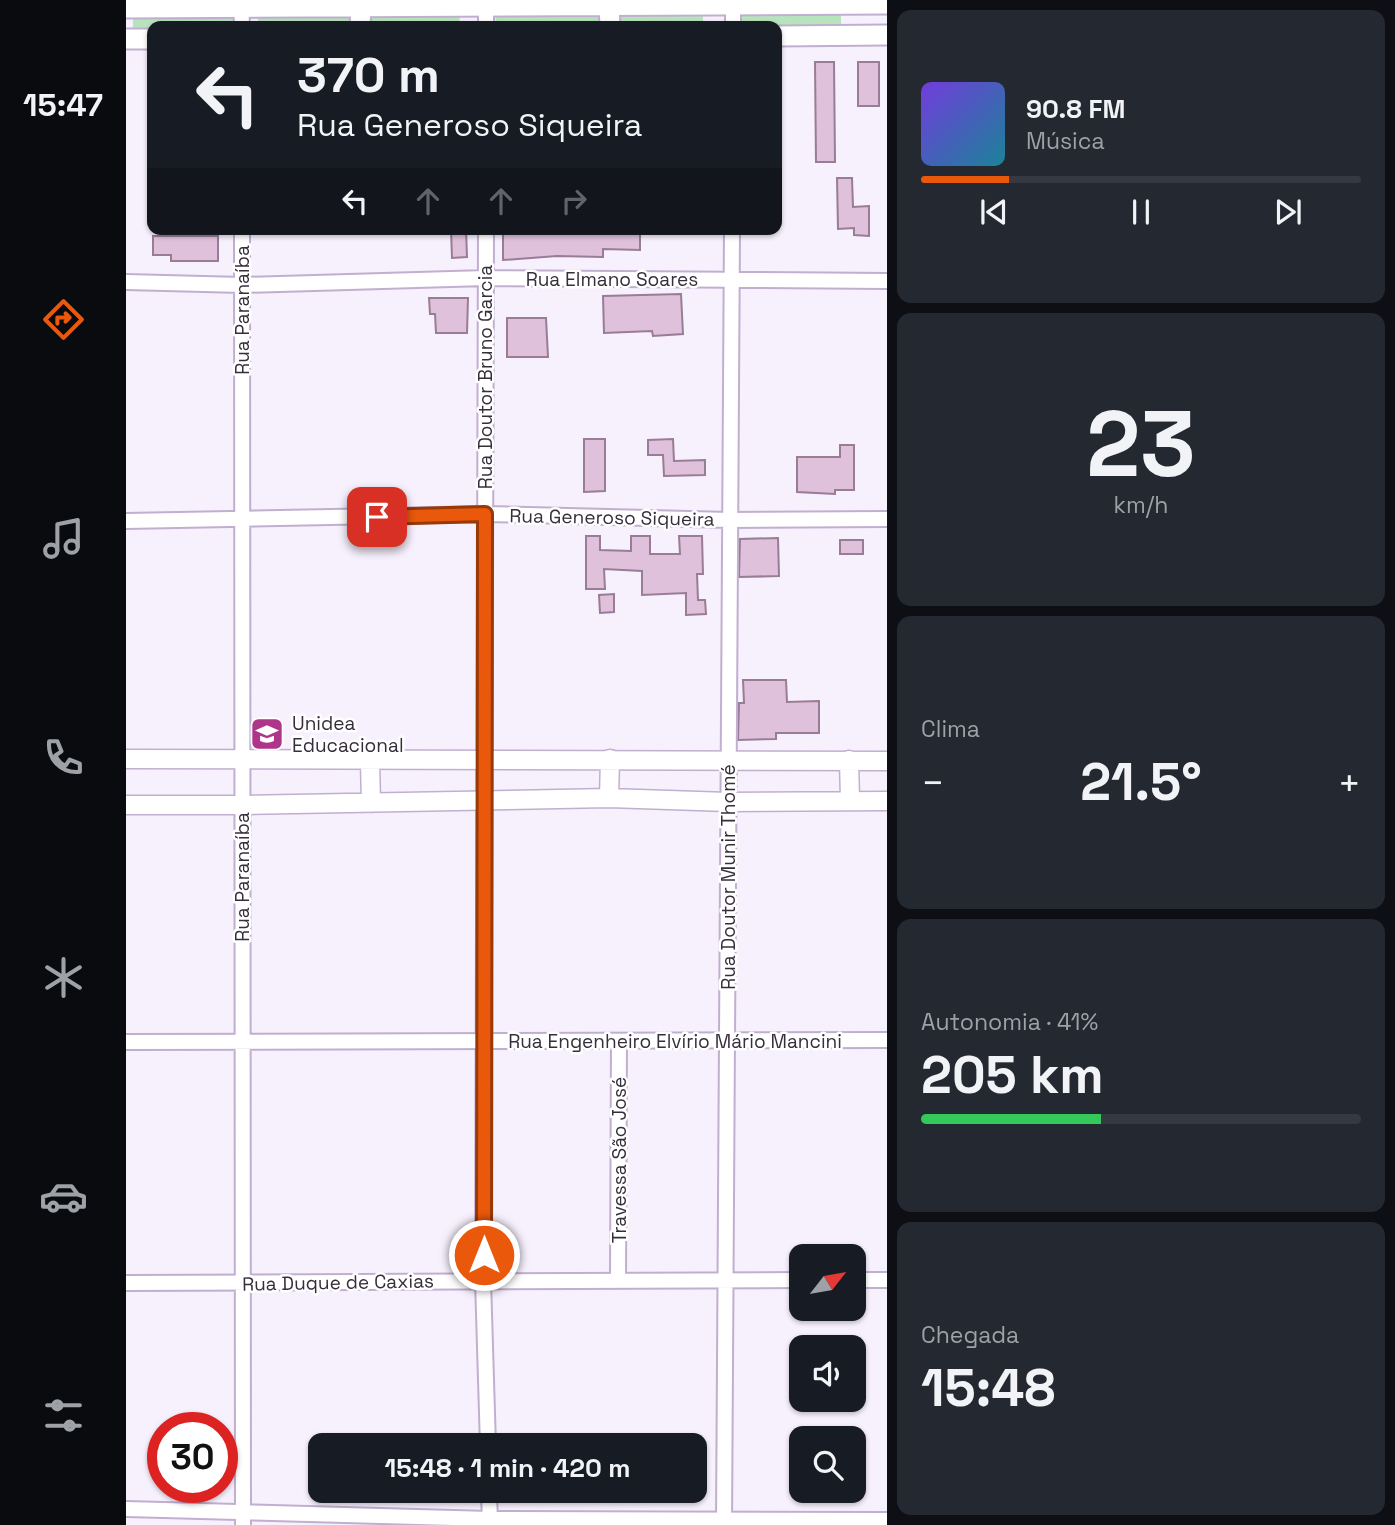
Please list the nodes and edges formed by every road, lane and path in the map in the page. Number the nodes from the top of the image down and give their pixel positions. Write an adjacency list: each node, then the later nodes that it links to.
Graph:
1 (733, 3): 2 (main road); 4 (main road); 11 (street)
2 (843, 5): 3 (main road); 12 (main road)
3 (887, 5)
4 (609, 6): 7 (main road); 10 (main road)
5 (126, 8): 6 (main road); 8 (main road)
6 (242, 11): 9 (main road)
7 (486, 11): 9 (main road)
8 (126, 16)
9 (361, 17)
10 (610, 21)
11 (733, 21)
12 (845, 35): 13 (main road); 14 (main road)
13 (887, 35)
14 (782, 36)
15 (126, 39): 16 (main road)
16 (147, 39)
17 (242, 235): 24 (street, Rua Paranaíba)
18 (486, 235): 20 (street, Rua Doutor Bruno Garcia)
19 (732, 235): 21 (street, Rua Doutor Munir Thomé)
20 (486, 278): 21 (street, Rua Elmano Soares); 24 (street, Rua Elmano Soares); 25 (street, Rua Doutor Bruno Garcia)
21 (731, 280): 22 (street, Rua Elmano Soares); 29 (street, Rua Doutor Munir Thomé)
22 (887, 281)
23 (126, 282): 24 (street, Rua Elmano Soares)
24 (242, 285): 28 (street, Rua Paranaíba)
25 (485, 514): 28 (street, Rua Generoso Siqueira); 29 (street, Rua Generoso Siqueira); 32 (street, Rua Doutor Bruno Garcia)
26 (887, 519): 29 (street, Rua Generoso Siqueira)
27 (126, 520): 28 (street, Rua Generoso Siqueira)
28 (242, 520): 30 (street, Rua Paranaíba)
29 (730, 520): 34 (street, Rua Doutor Munir Thomé)
30 (242, 758): 31 (street); 36 (street); 45 (street, Rua Paranaíba)
31 (126, 759)
32 (485, 759): 33 (street); 36 (street); 39 (street, Rua Doutor Bruno Garcia)
33 (610, 759): 34 (street); 38 (street)
34 (729, 760): 35 (street); 42 (street, Rua Doutor Munir Thomé)
35 (849, 760): 37 (street); 40 (street)
36 (370, 761): 43 (street)
37 (887, 761)
38 (610, 797): 39 (street); 42 (street)
39 (484, 800): 43 (street); 48 (street, Rua Doutor Bruno Garcia)
40 (850, 800): 41 (street); 42 (street)
41 (887, 801)
42 (729, 802): 50 (street, Rua Doutor Munir Thomé)
43 (371, 803): 45 (street)
44 (126, 804): 45 (street)
45 (242, 806): 47 (street, Rua Paranaíba)
46 (887, 1040): 50 (street, Rua Engenheiro Elvírio Mário Mancini)
47 (242, 1041): 48 (street, Rua Engenheiro Elvírio Mário Mancini); 51 (street, Rua Engenheiro Elvírio Mário Mancini); 59 (street, Rua Paranaíba)
48 (484, 1041): 49 (street, Rua Engenheiro Elvírio Mário Mancini); 52 (street, Rua Doutor Bruno Garcia)
49 (620, 1041): 50 (street, Rua Engenheiro Elvírio Mário Mancini); 53 (street, Travessa São José)
50 (727, 1041): 54 (street, Rua Doutor Munir Thomé)
51 (126, 1042)
52 (483, 1280): 53 (street, Rua Duque de Caxias); 59 (street, Rua Duque de Caxias); 60 (street, Rua Doutor Bruno Garcia)
53 (618, 1280): 54 (street, Rua Duque de Caxias)
54 (726, 1280): 55 (street, Rua Duque de Caxias); 66 (street, Rua Doutor Munir Thomé)
55 (789, 1280)
56 (866, 1280): 57 (street)
57 (887, 1280)
58 (126, 1283): 59 (street, Rua Duque de Caxias)
59 (242, 1283): 63 (street, Rua Paranaíba)
60 (488, 1433)
61 (489, 1503): 65 (street)
62 (126, 1509): 63 (street)
63 (243, 1518): 65 (street)
64 (887, 1520): 66 (street)
65 (490, 1522): 66 (street)
66 (724, 1522)

